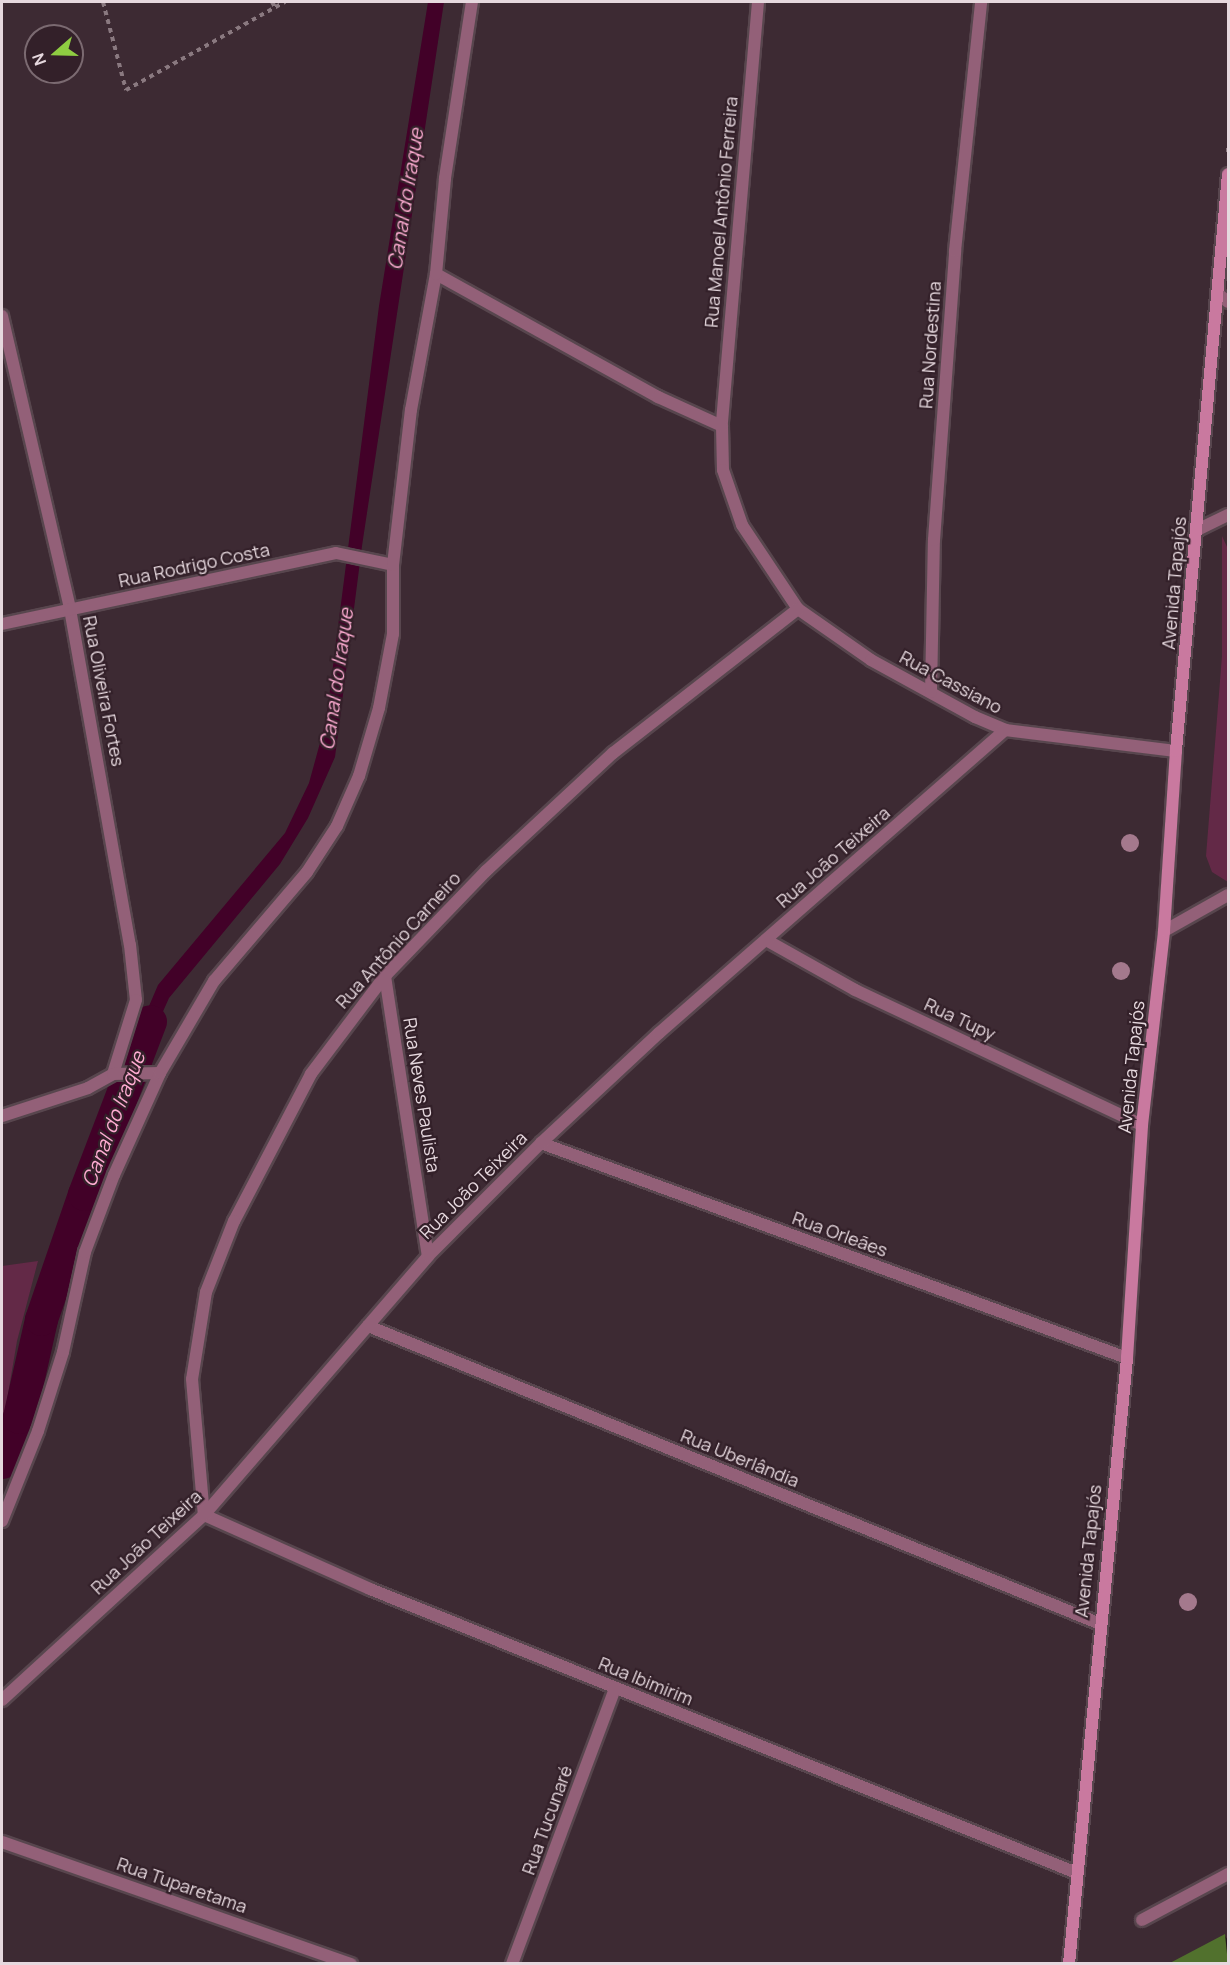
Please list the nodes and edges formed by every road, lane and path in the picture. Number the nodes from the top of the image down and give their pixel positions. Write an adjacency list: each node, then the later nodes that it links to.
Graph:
1 (103, 2): 7 (path)
2 (272, 2): 7 (path)
3 (285, 2): 7 (path)
4 (472, 2): 10 (street)
5 (758, 2): 14 (street, Rua Manoel Antônio Ferreira)
6 (981, 2): 21 (street, Rua Nordestina)
7 (275, 7)
8 (1228, 174): 9 (main road, Avenida Tapajós)
9 (1226, 227): 11 (main road, Avenida Tapajós)
10 (436, 274): 14 (street); 17 (street)
11 (1217, 293): 12 (street); 16 (main road, Avenida Tapajós)
12 (1228, 302)
13 (2, 316): 18 (street, Rua Oliveira Fortes)
14 (722, 426): 19 (street, Rua Manoel Antônio Ferreira)
15 (1228, 514): 16 (street)
16 (1197, 530): 23 (main road, Avenida Tapajós)
17 (393, 566): 18 (street, Rua Rodrigo Costa); 28 (street)
18 (70, 609): 20 (street, Rua Rodrigo Costa); 29 (street, Rua Oliveira Fortes)
19 (798, 609): 21 (street, Rua Cassiano); 27 (street, Rua Antônio Carneiro)
20 (2, 624)
21 (931, 692): 22 (street, Rua Cassiano)
22 (1005, 730): 23 (street, Rua Cassiano); 26 (street, Rua João Teixeira)
23 (1176, 751): 25 (main road, Avenida Tapajós)
24 (1228, 895): 25 (street)
25 (1164, 931): 31 (main road, Avenida Tapajós)
26 (766, 940): 31 (street, Rua Tupy); 32 (street, Rua João Teixeira)
27 (385, 976): 33 (street, Rua Neves Paulista); 36 (street, Rua Antônio Carneiro)
28 (160, 1073): 29 (street); 37 (street)
29 (113, 1074): 30 (street)
30 (2, 1116)
31 (1142, 1125): 35 (main road, Avenida Tapajós)
32 (540, 1143): 33 (street, Rua João Teixeira); 35 (street, Rua Orleães)
33 (428, 1256): 34 (street, Rua João Teixeira)
34 (368, 1326): 36 (street, Rua João Teixeira); 38 (street, Rua Uberlândia)
35 (1127, 1358): 38 (main road, Avenida Tapajós)
36 (204, 1515): 39 (street, Rua Ibimirim); 40 (street, Rua João Teixeira)
37 (2, 1521)
38 (1098, 1623): 42 (main road, Avenida Tapajós)
39 (615, 1688): 42 (street, Rua Ibimirim); 46 (street, Rua Tucunaré)
40 (2, 1700)
41 (2, 1842): 45 (street, Rua Tuparetama)
42 (1077, 1873): 47 (main road, Avenida Tapajós)
43 (1228, 1874): 44 (street)
44 (1142, 1920)
45 (351, 1964)
46 (512, 1964)
47 (1069, 1964)

